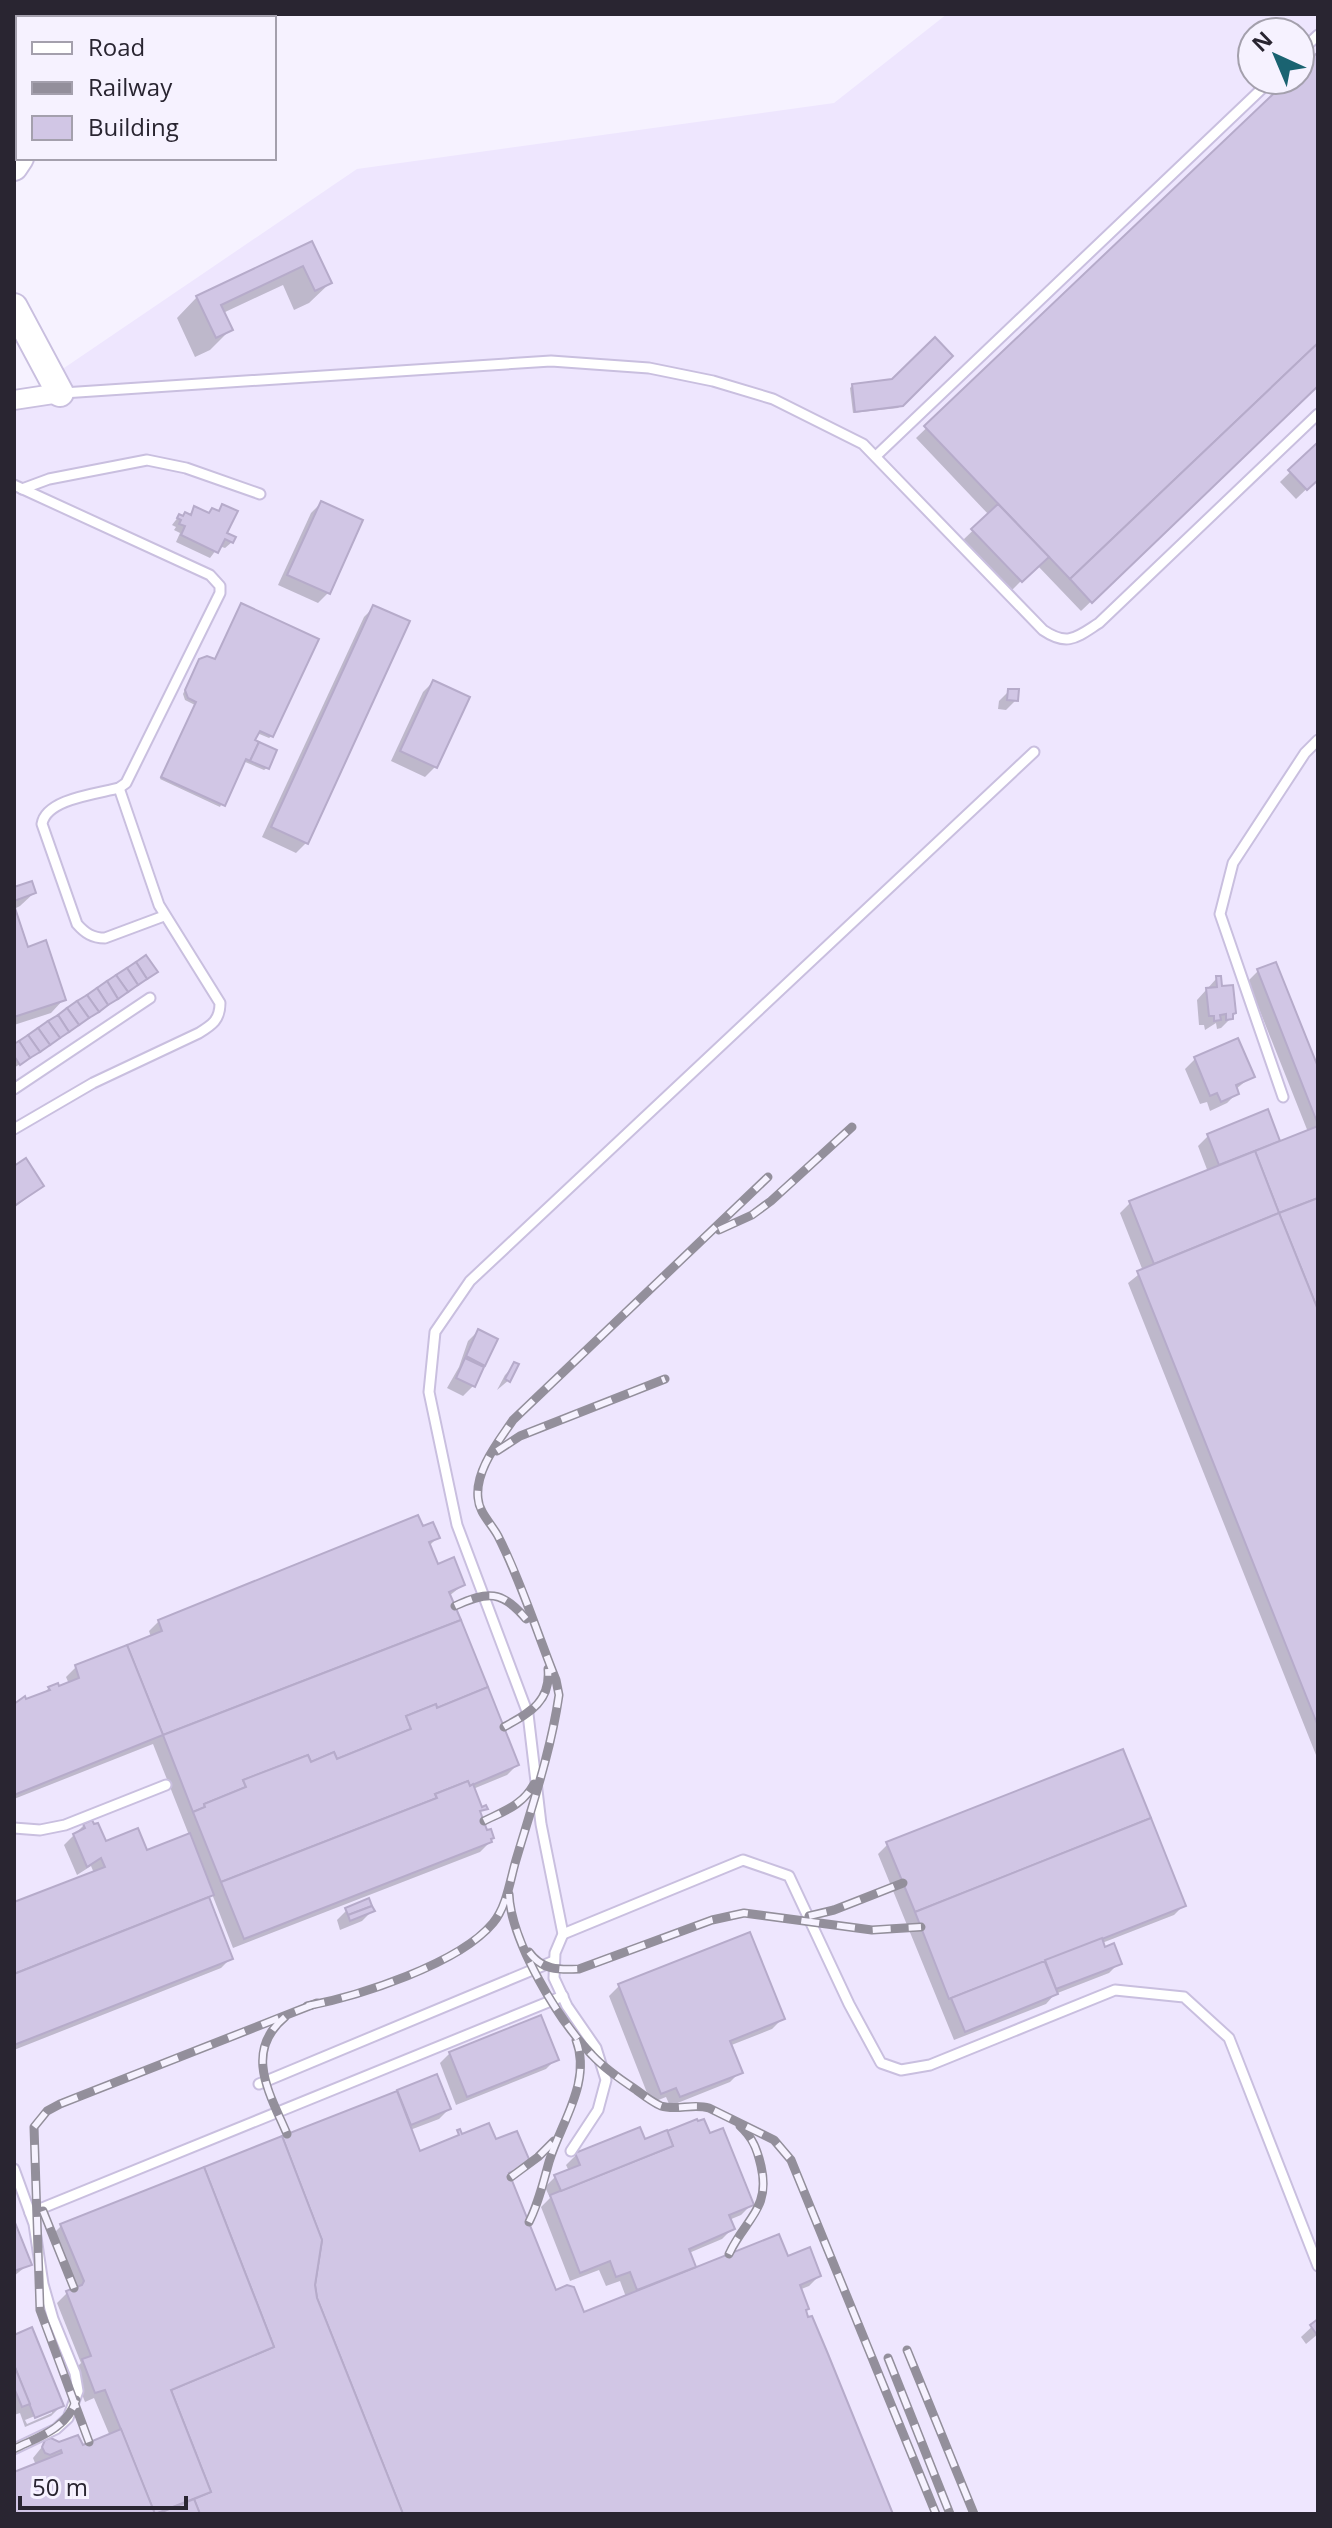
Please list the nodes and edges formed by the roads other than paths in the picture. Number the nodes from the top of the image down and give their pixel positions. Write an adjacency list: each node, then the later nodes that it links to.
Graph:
1 (1254, 96): 6 (lane)
2 (14, 307): 3 (main road)
3 (60, 393): 4 (street); 6 (lane)
4 (14, 400)
5 (1318, 414): 6 (lane)
6 (876, 456)
7 (18, 487): 8 (lane); 11 (lane)
8 (260, 494)
9 (1318, 740): 15 (lane)
10 (1034, 752): 19 (lane)
11 (119, 788): 12 (lane); 12 (lane)
12 (164, 916): 16 (lane)
13 (150, 998): 14 (lane)
14 (14, 1089)
15 (1283, 1097)
16 (14, 1129)
17 (166, 1785): 18 (lane)
18 (14, 1828)
19 (563, 1934): 20 (lane); 26 (lane)
20 (554, 1961): 21 (lane); 22 (lane)
21 (563, 1996): 23 (lane); 25 (lane)
22 (259, 2084)
23 (571, 2151)
24 (14, 2169): 25 (lane)
25 (30, 2213): 27 (lane)
26 (1318, 2266)
27 (14, 2449)

